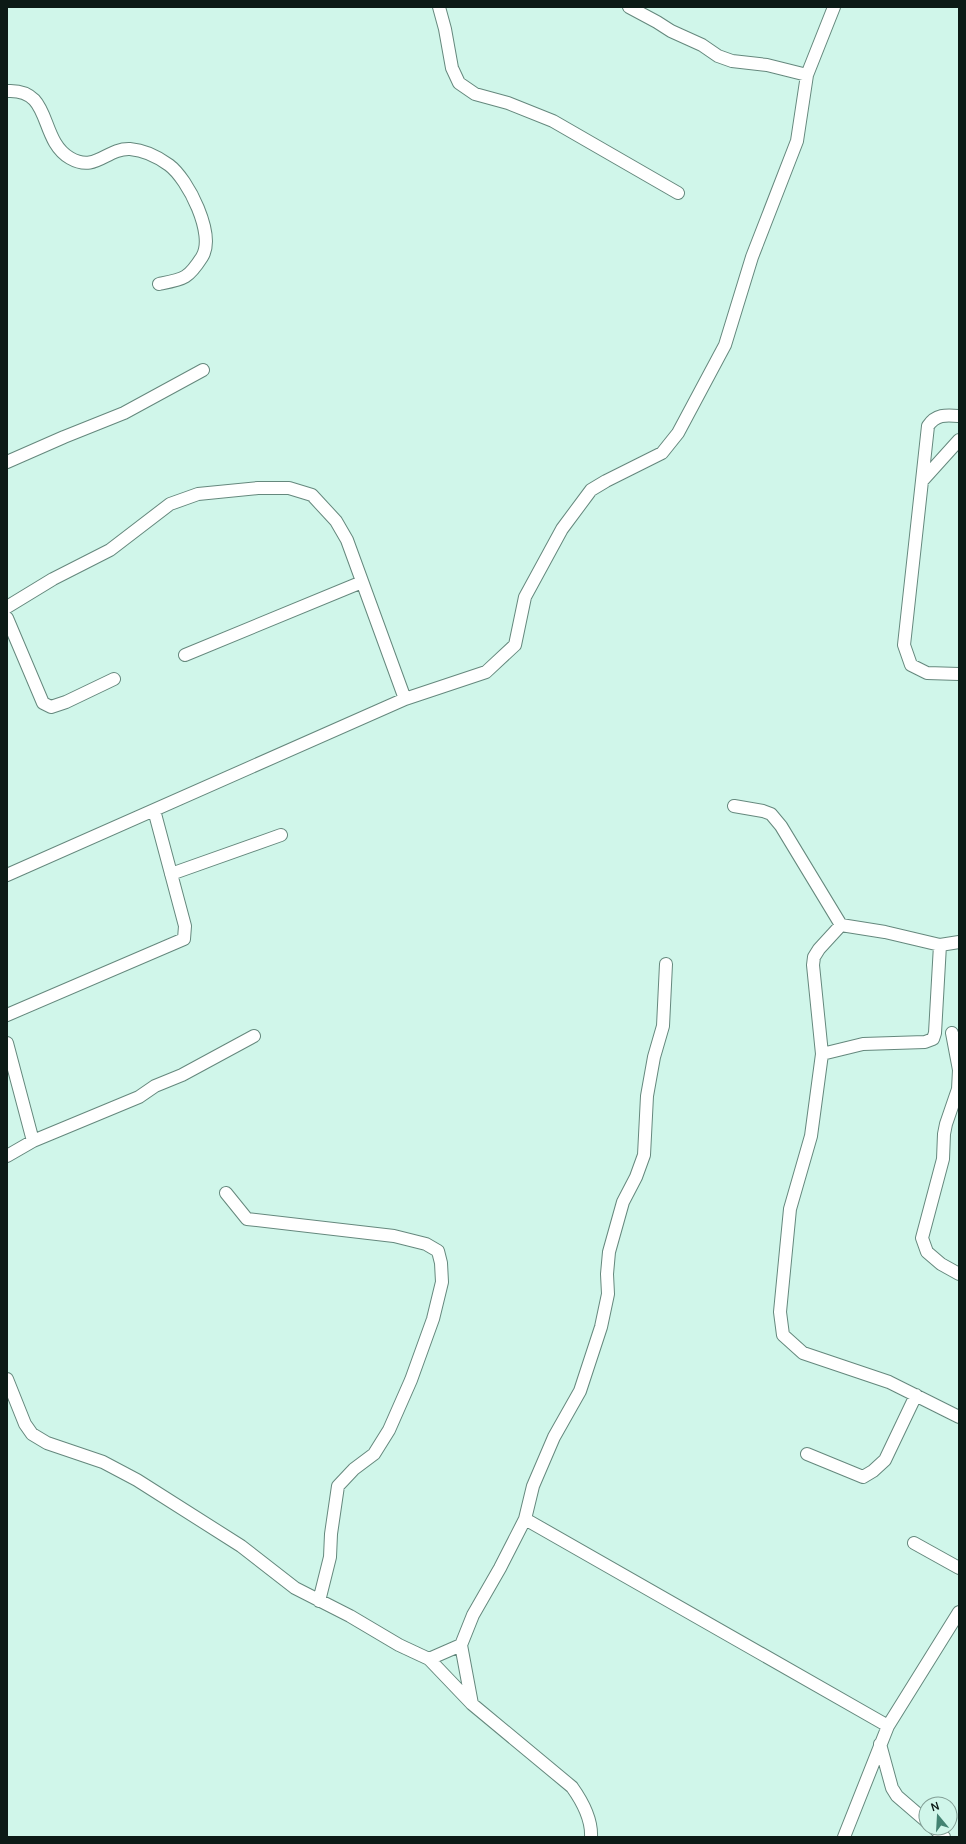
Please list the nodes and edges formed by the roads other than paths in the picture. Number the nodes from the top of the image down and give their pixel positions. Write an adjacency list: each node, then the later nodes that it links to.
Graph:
1 (439, 7): 6 (street)
2 (629, 7): 4 (street)
3 (834, 7): 4 (street)
4 (807, 76): 19 (street)
5 (7, 91): 7 (street)
6 (678, 193)
7 (158, 284)
8 (203, 370): 11 (street)
9 (959, 416): 12 (street)
10 (959, 440): 12 (street)
11 (7, 462)
12 (922, 481): 17 (street)
13 (362, 582): 14 (street); 16 (street); 19 (street)
14 (7, 607)
15 (7, 618): 18 (street)
16 (185, 655)
17 (959, 674)
18 (114, 679)
19 (405, 699): 21 (street)
20 (734, 806): 25 (street)
21 (154, 810): 23 (street); 24 (street)
22 (280, 835): 23 (street)
23 (171, 874): 29 (street)
24 (7, 875)
25 (841, 925): 27 (street); 34 (street)
26 (959, 942): 27 (street)
27 (940, 945): 32 (street)
28 (666, 964): 43 (street)
29 (7, 1015)
30 (955, 1032): 32 (street); 38 (street)
31 (254, 1036): 35 (street)
32 (932, 1039): 34 (street)
33 (7, 1044): 35 (street)
34 (822, 1054): 40 (street)
35 (33, 1141): 36 (street)
36 (7, 1156)
37 (226, 1192): 46 (street)
38 (959, 1274)
39 (7, 1379): 46 (street)
40 (916, 1395): 41 (street); 42 (street)
41 (959, 1417)
42 (807, 1454)
43 (525, 1519): 48 (street); 51 (street)
44 (914, 1543): 45 (street)
45 (959, 1568)
46 (319, 1601): 49 (street)
47 (959, 1612): 51 (street)
48 (461, 1645): 49 (street); 50 (street)
49 (428, 1659): 50 (street)
50 (472, 1704): 54 (street)
51 (888, 1726): 52 (street)
52 (880, 1744): 53 (street); 55 (street)
53 (918, 1814)
54 (592, 1837)
55 (844, 1837)

